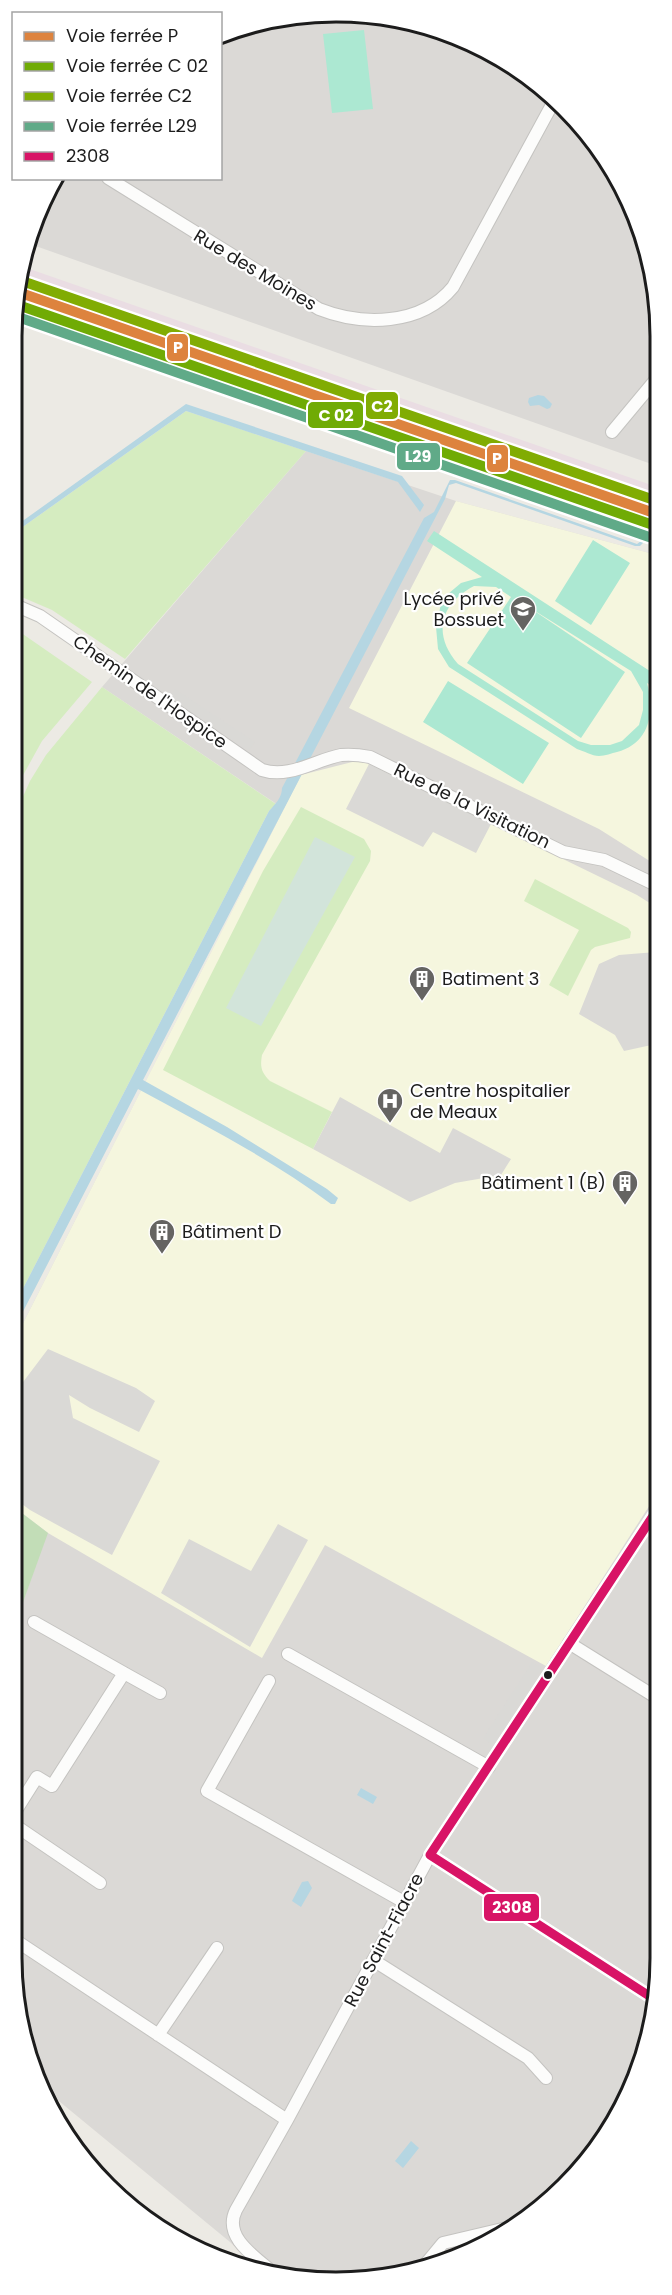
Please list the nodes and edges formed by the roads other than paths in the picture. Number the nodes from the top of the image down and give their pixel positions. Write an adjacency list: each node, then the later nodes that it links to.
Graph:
1 (551, 107): 2 (street, Rue des Moines)
2 (111, 180)
3 (650, 386): 4 (street)
4 (612, 432)
5 (22, 608): 6 (street, Chemin de l'Hospice)
6 (284, 772): 7 (street, Rue de la Visitation)
7 (650, 882)
8 (650, 1521): 10 (street, Rue Saint-Fiacre)
9 (34, 1622): 12 (street)
10 (569, 1643): 15 (street); 16 (street, Rue Saint-Fiacre)
11 (288, 1654): 16 (street)
12 (124, 1673): 14 (street); 17 (street)
13 (269, 1681): 21 (street)
14 (160, 1693)
15 (650, 1694)
16 (489, 1767): 19 (street, Rue Saint-Fiacre)
17 (22, 1801)
18 (22, 1831): 20 (street)
19 (430, 1855): 21 (street, Rue Saint-Fiacre); 25 (street)
20 (100, 1883)
21 (404, 1902): 24 (street, Rue Saint-Fiacre)
22 (22, 1945): 26 (street)
23 (217, 1948): 26 (street)
24 (373, 1960): 27 (street); 28 (street, Rue Saint-Fiacre)
25 (647, 1996)
26 (158, 2035): 28 (street)
27 (546, 2078)
28 (287, 2120): 31 (street, Rue Saint-Fiacre)
29 (489, 2232): 30 (street)
30 (431, 2258)
31 (263, 2264)

